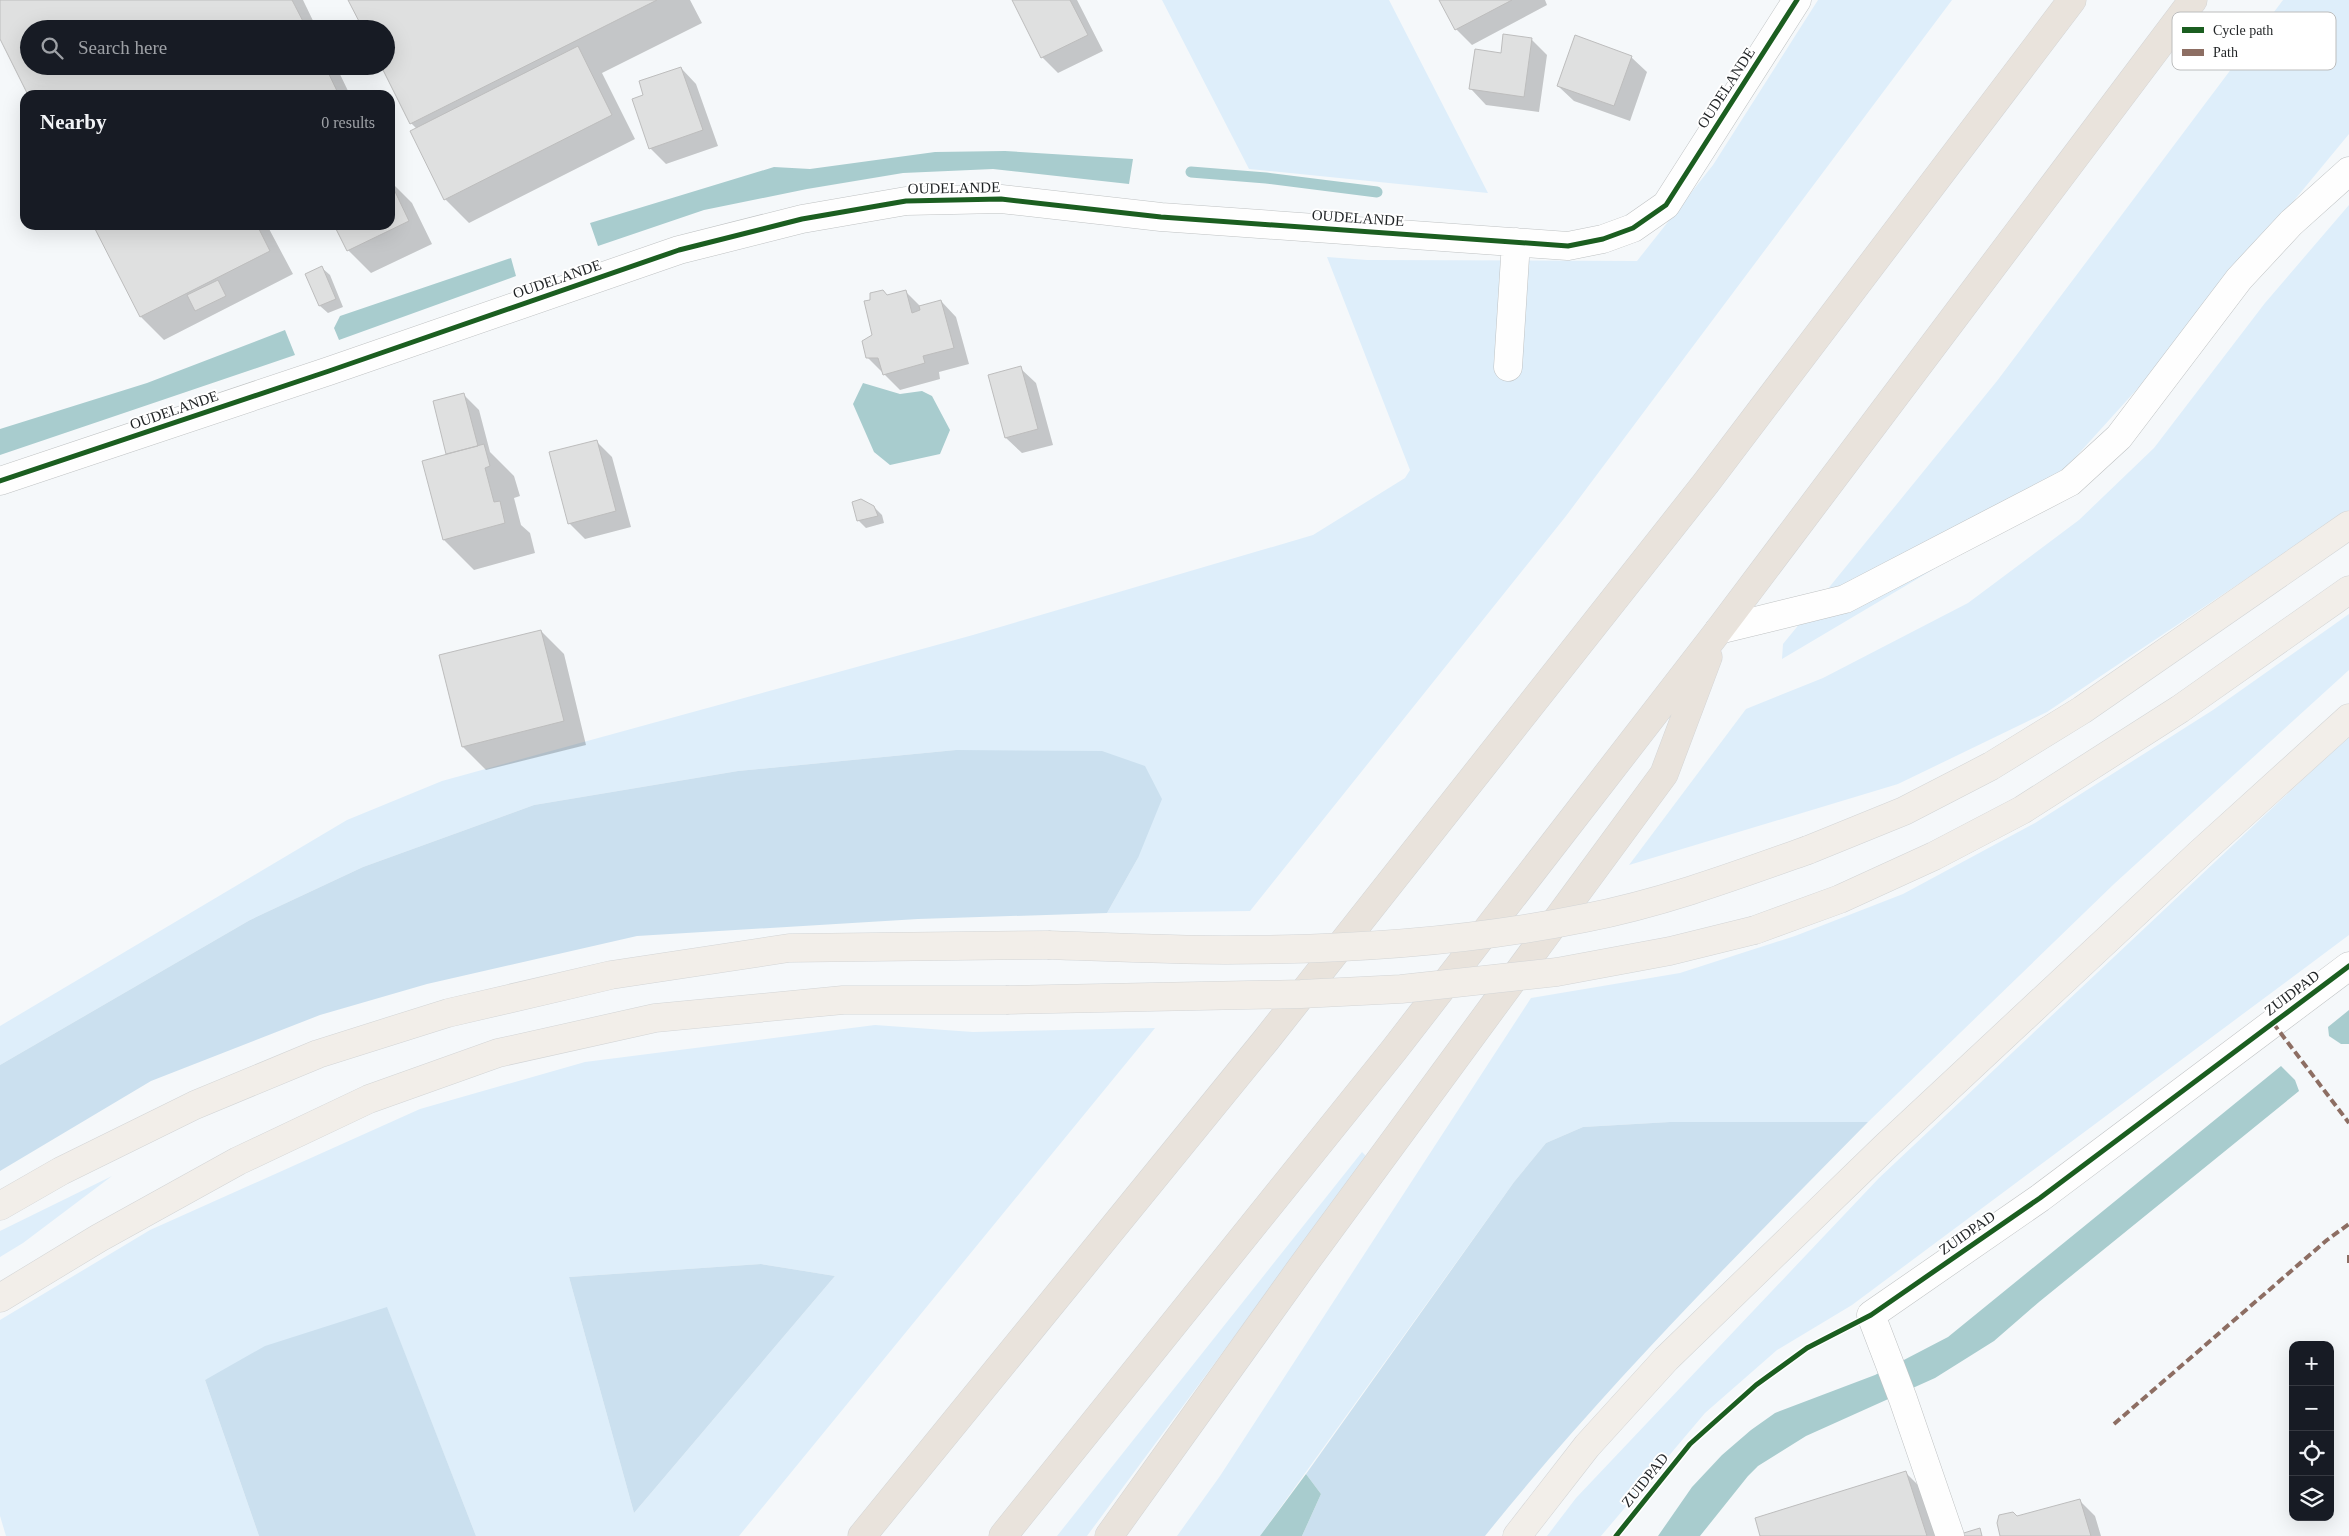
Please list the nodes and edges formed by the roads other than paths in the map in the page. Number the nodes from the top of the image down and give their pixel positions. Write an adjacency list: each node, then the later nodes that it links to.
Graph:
1 (1798, 0): 7 (street, OUDELANDE)
2 (2072, 0): 17 (highway)
3 (2193, 0): 4 (highway)
4 (2184, 12)
5 (2172, 28): 12 (highway)
6 (2349, 171): 12 (street)
7 (1516, 242): 8 (street); 9 (street, OUDELANDE)
8 (1508, 366)
9 (0, 481)
10 (2349, 525): 15 (main road, bridge)
11 (2349, 590): 16 (main road, bridge)
12 (1719, 630): 18 (highway); 19 (highway)
13 (2349, 718): 20 (main road)
14 (2349, 966): 21 (street, ZUIDPAD)
15 (0, 1206)
16 (0, 1298)
17 (862, 1536)
18 (1003, 1536)
19 (1109, 1536)
20 (1516, 1536)
21 (1950, 1536)

